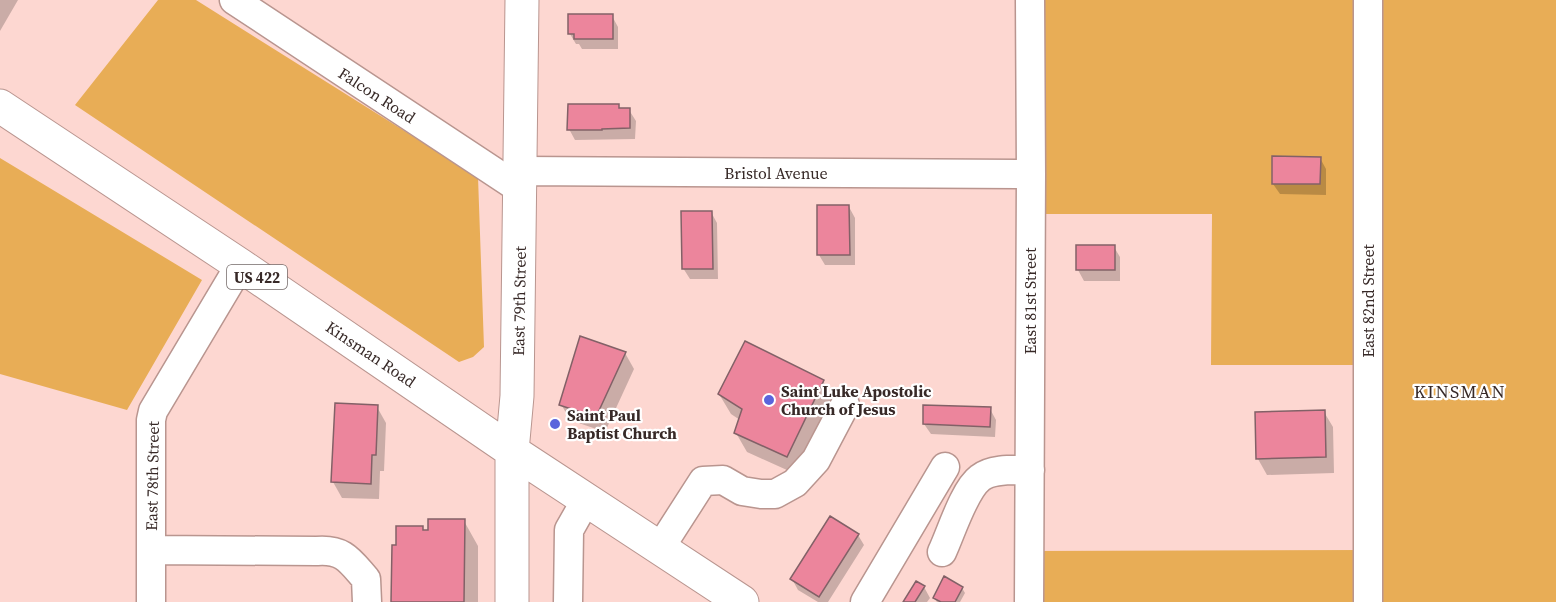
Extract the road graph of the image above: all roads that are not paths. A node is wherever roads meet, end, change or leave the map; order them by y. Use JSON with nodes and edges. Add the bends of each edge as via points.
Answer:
{"nodes":[{"id":1,"x":234,"y":0,"type":"edge"},
{"id":2,"x":522,"y":0,"type":"edge"},
{"id":3,"x":1030,"y":0,"type":"edge"},
{"id":4,"x":1368,"y":0,"type":"edge"},
{"id":5,"x":0,"y":106,"type":"edge"},
{"id":6,"x":1031,"y":174,"type":"junction"},
{"id":7,"x":520,"y":180,"type":"junction"},
{"id":8,"x":240,"y":265,"type":"junction"},
{"id":9,"x":845,"y":405,"type":"dead end"},
{"id":10,"x":512,"y":451,"type":"junction"},
{"id":11,"x":945,"y":467,"type":"dead end"},
{"id":12,"x":1029,"y":470,"type":"junction"},
{"id":13,"x":586,"y":500,"type":"junction"},
{"id":14,"x":660,"y":548,"type":"junction"},
{"id":15,"x":151,"y":550,"type":"junction"},
{"id":16,"x":942,"y":552,"type":"dead end"},
{"id":17,"x":151,"y":602,"type":"edge"},
{"id":18,"x":367,"y":602,"type":"edge"},
{"id":19,"x":512,"y":602,"type":"edge"},
{"id":20,"x":568,"y":602,"type":"edge"},
{"id":21,"x":742,"y":602,"type":"edge"},
{"id":22,"x":864,"y":602,"type":"edge"},
{"id":23,"x":1029,"y":602,"type":"edge"},
{"id":24,"x":1368,"y":602,"type":"edge"}],
"edges":[{"from":1,"to":7,"type":"street","name":"Falcon Road"},
{"from":2,"to":7,"type":"main road","name":"East 79th Street"},
{"from":3,"to":6,"type":"street","name":"East 81st Street"},
{"from":4,"to":24,"type":"street","name":"East 82nd Street"},
{"from":5,"to":8,"type":"main road","name":"Kinsman Road","number":"US 422"},
{"from":6,"to":7,"type":"street","name":"Bristol Avenue"},
{"from":6,"to":12,"type":"street","name":"East 81st Street"},
{"from":7,"to":10,"type":"main road","name":"East 79th Street","via":[[517,396]]},
{"from":8,"to":10,"type":"main road","name":"Kinsman Road","number":"US 422"},
{"from":8,"to":15,"type":"street","name":"East 78th Street","via":[[153,411]]},
{"from":9,"to":14,"type":"street","via":[[816,460],[795,483],[775,494],[761,494],[742,491],[723,480],[702,481]]},
{"from":10,"to":13,"type":"main road","name":"Kinsman Road","number":"US 422"},
{"from":10,"to":19,"type":"main road","name":"East 79th Street"},
{"from":11,"to":22,"type":"street"},
{"from":12,"to":16,"type":"street","via":[[999,471],[980,477],[968,492]]},
{"from":12,"to":23,"type":"street","name":"East 81st Street"},
{"from":13,"to":14,"type":"main road","name":"Kinsman Road","number":"US 422"},
{"from":13,"to":20,"type":"street","via":[[569,530]]},
{"from":14,"to":21,"type":"main road","name":"Kinsman Road","number":"US 422"},
{"from":15,"to":17,"type":"street","name":"East 78th Street"},
{"from":15,"to":18,"type":"street","via":[[331,550],[346,557],[366,579]]}]}
